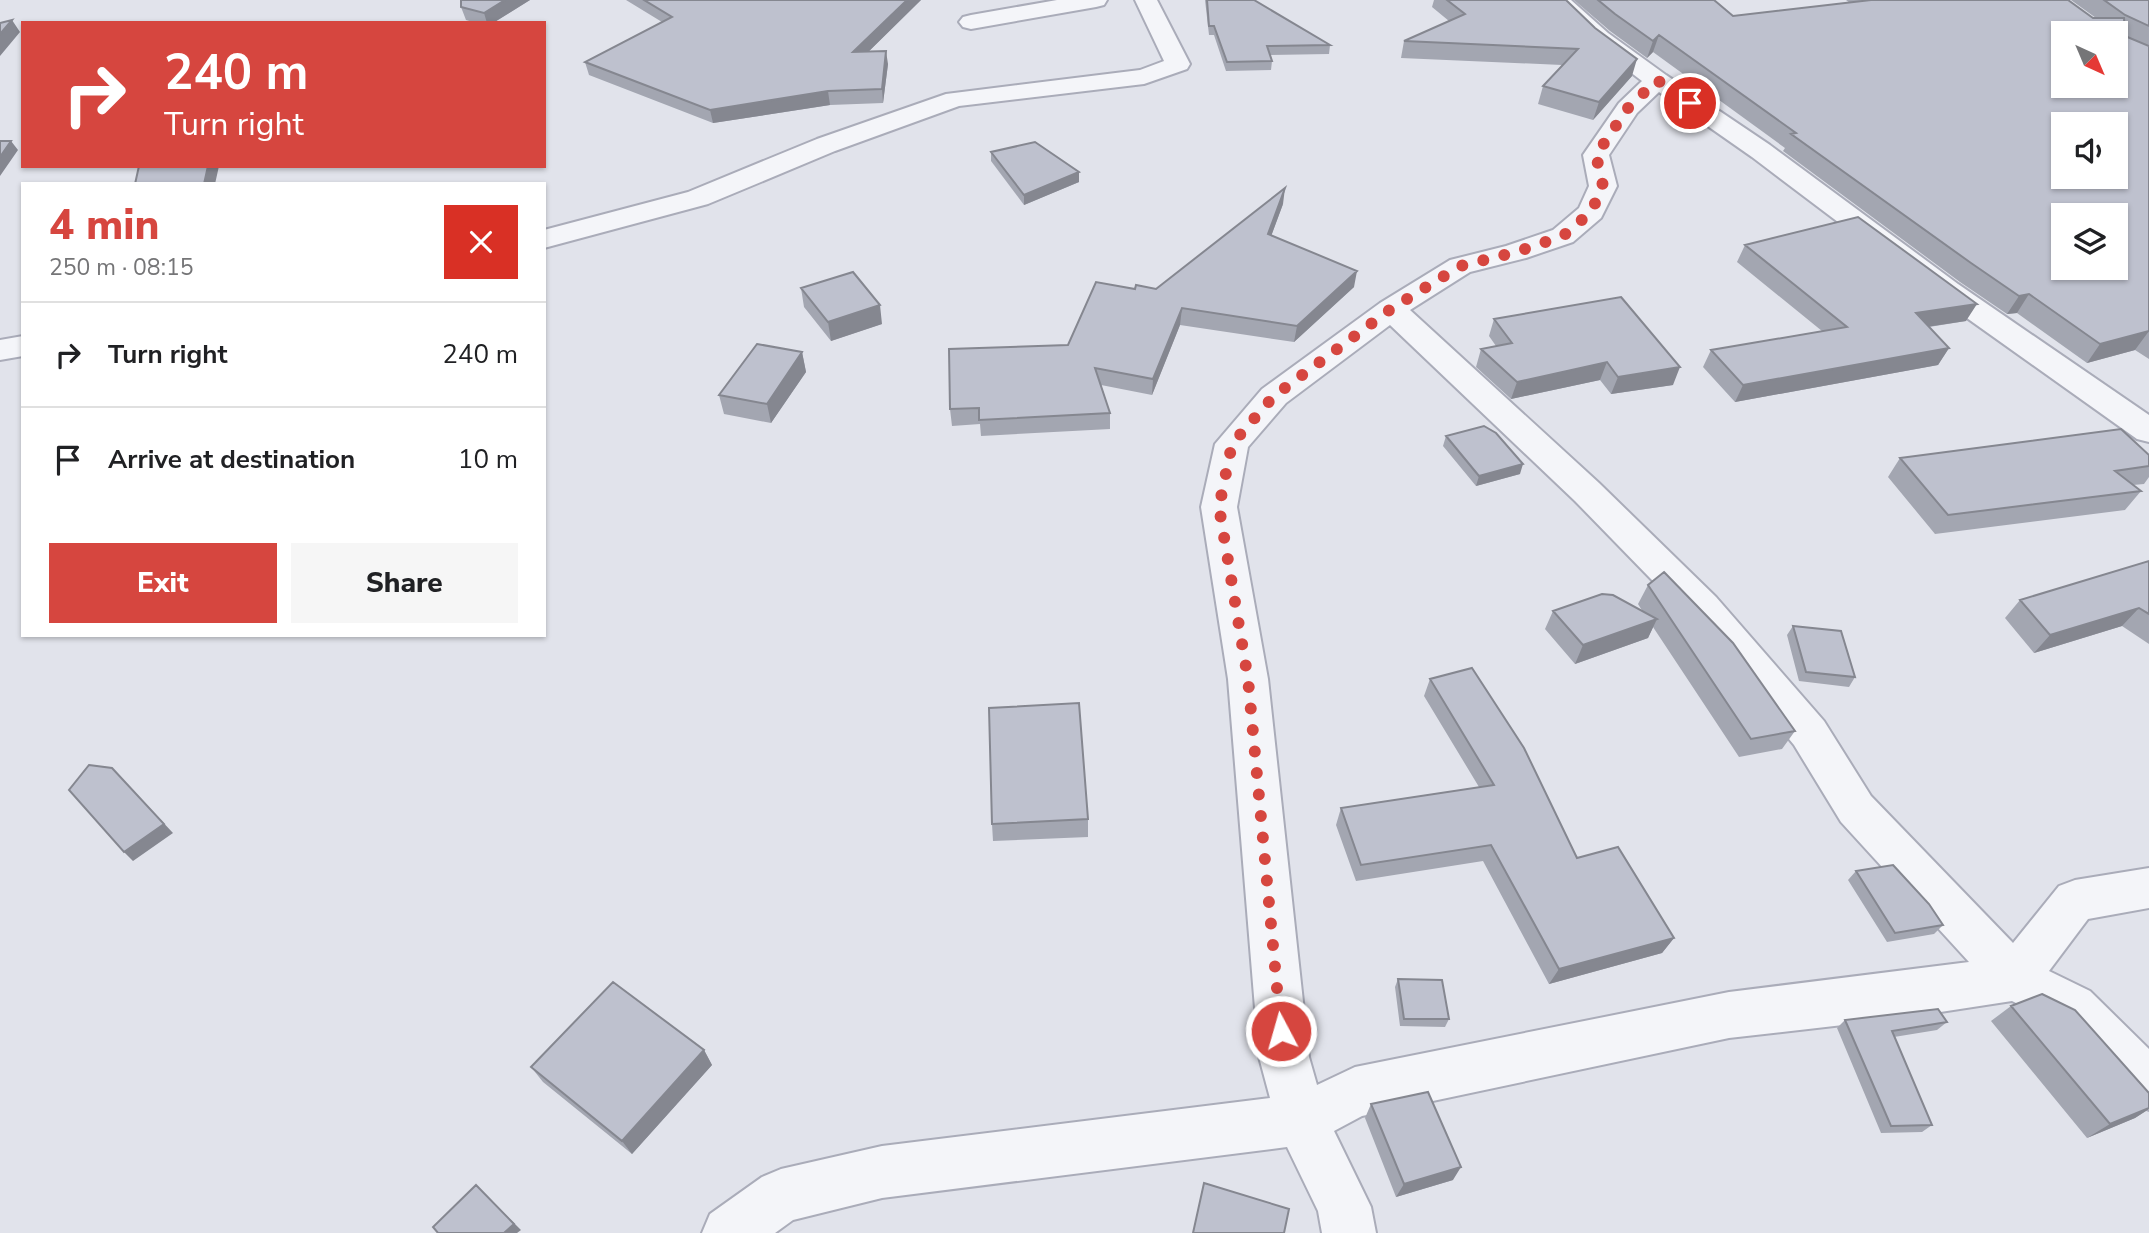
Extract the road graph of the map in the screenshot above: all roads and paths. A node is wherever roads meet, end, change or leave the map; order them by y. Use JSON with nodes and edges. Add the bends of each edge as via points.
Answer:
{"nodes":[{"id":1,"x":1096,"y":0,"type":"edge"},
{"id":2,"x":1146,"y":0,"type":"edge"},
{"id":3,"x":1558,"y":0,"type":"edge"},
{"id":4,"x":971,"y":22,"type":"dead end"},
{"id":5,"x":1657,"y":80,"type":"junction"},
{"id":6,"x":546,"y":238,"type":"edge"},
{"id":7,"x":1391,"y":309,"type":"junction"},
{"id":8,"x":21,"y":346,"type":"edge"},
{"id":9,"x":0,"y":350,"type":"edge"},
{"id":10,"x":2149,"y":431,"type":"edge"},
{"id":11,"x":2149,"y":888,"type":"edge"},
{"id":12,"x":2015,"y":978,"type":"junction"},
{"id":13,"x":2149,"y":1085,"type":"edge"},
{"id":14,"x":1301,"y":1120,"type":"junction"},
{"id":15,"x":729,"y":1233,"type":"edge"},
{"id":16,"x":1349,"y":1233,"type":"edge"}],
"edges":[{"from":1,"to":4,"type":"street"},
{"from":2,"to":6,"type":"street","via":[[1178,64],[1144,77],[956,99],[825,145],[698,198]]},
{"from":3,"to":5,"type":"street"},
{"from":5,"to":7,"type":"street","via":[[1628,108],[1596,155],[1603,186],[1591,212],[1563,236],[1460,266]]},
{"from":5,"to":10,"type":"street"},
{"from":7,"to":12,"type":"street","via":[[1702,607],[1809,733],[1856,809]]},
{"from":7,"to":14,"type":"street","via":[[1274,396],[1232,444],[1219,507],[1248,679],[1283,1057]]},
{"from":8,"to":9,"type":"street"},
{"from":11,"to":12,"type":"street","via":[[2075,901]]},
{"from":12,"to":13,"type":"street","via":[[2073,1007]]},
{"from":12,"to":14,"type":"street","via":[[1729,1015],[1354,1092]]},
{"from":14,"to":15,"type":"street","via":[[882,1172],[780,1196]]},
{"from":14,"to":16,"type":"street","via":[[1344,1207]]}]}
